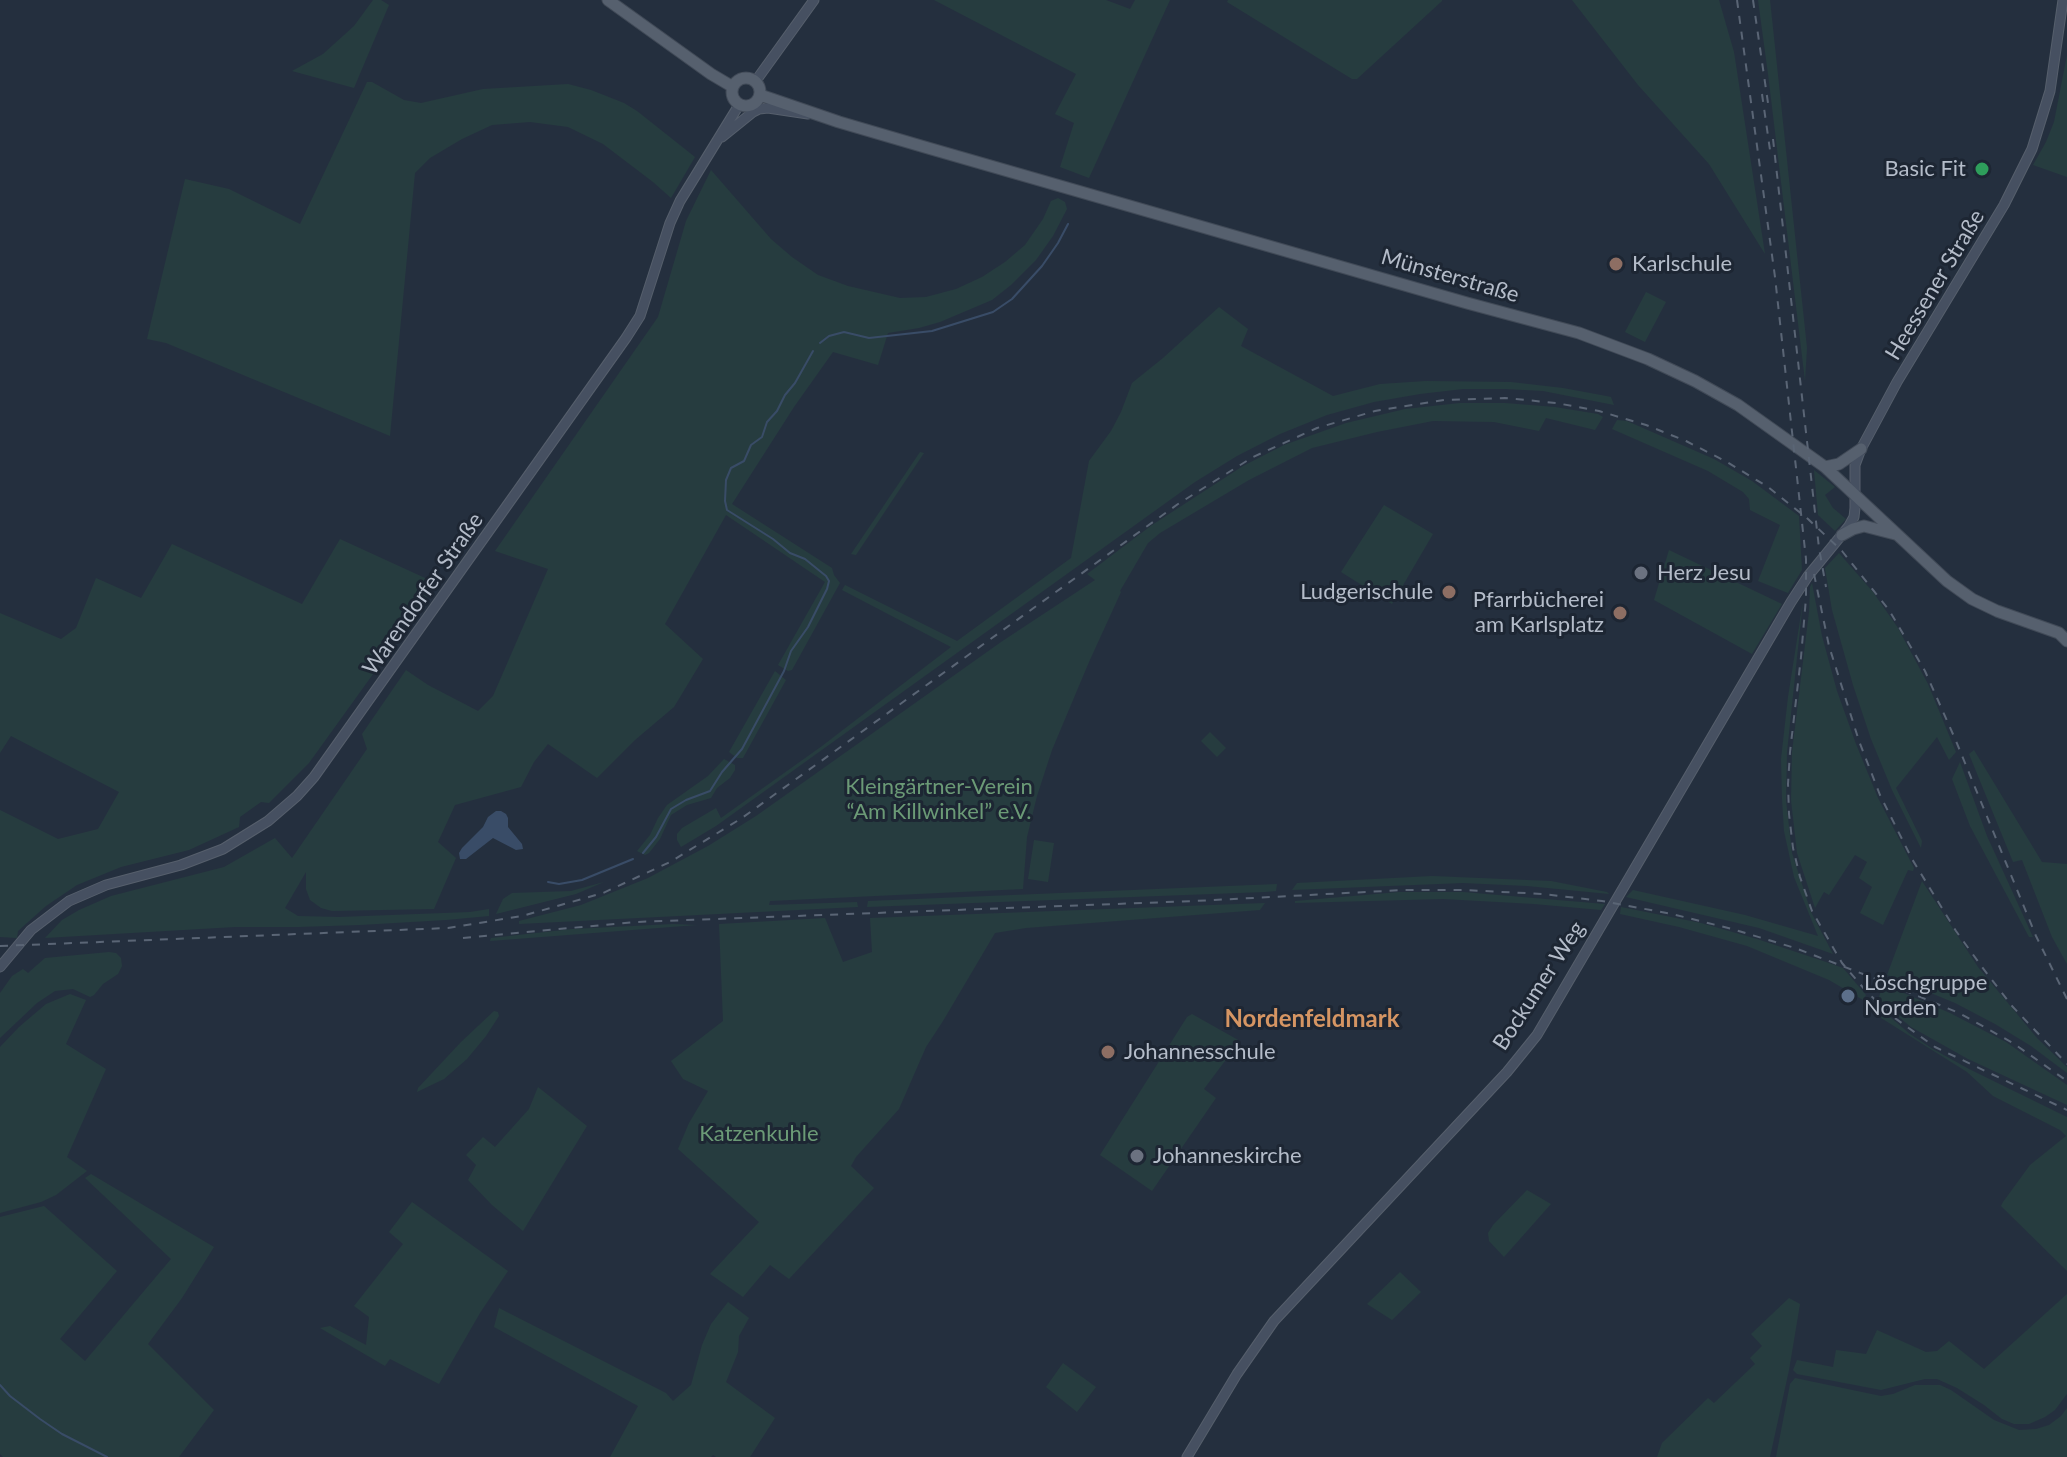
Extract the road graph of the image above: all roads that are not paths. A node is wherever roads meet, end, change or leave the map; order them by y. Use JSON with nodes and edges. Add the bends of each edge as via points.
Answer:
{"nodes":[{"id":1,"x":608,"y":0,"type":"edge"},
{"id":2,"x":814,"y":0,"type":"edge"},
{"id":3,"x":2063,"y":0,"type":"edge"},
{"id":4,"x":755,"y":82,"type":"junction"},
{"id":5,"x":733,"y":87,"type":"junction"},
{"id":6,"x":760,"y":95,"type":"junction"},
{"id":7,"x":739,"y":105,"type":"junction"},
{"id":8,"x":815,"y":114,"type":"junction"},
{"id":9,"x":716,"y":142,"type":"junction"},
{"id":10,"x":1861,"y":449,"type":"junction"},
{"id":11,"x":1825,"y":467,"type":"junction"},
{"id":12,"x":1855,"y":492,"type":"junction"},
{"id":13,"x":1842,"y":535,"type":"junction"},
{"id":14,"x":1899,"y":536,"type":"junction"},
{"id":15,"x":2064,"y":635,"type":"edge"},
{"id":16,"x":0,"y":967,"type":"edge"},
{"id":17,"x":1187,"y":1457,"type":"edge"}],
"edges":[{"from":1,"to":5,"type":"main road"},
{"from":2,"to":4,"type":"main road"},
{"from":3,"to":10,"type":"main road","name":"Heessener Straße","via":[[2050,91],[2032,149]]},
{"from":4,"to":5,"type":"main road","via":[[741,79]]},
{"from":4,"to":6,"type":"main road"},
{"from":5,"to":7,"type":"main road"},
{"from":6,"to":7,"type":"main road","via":[[753,104]]},
{"from":6,"to":8,"type":"main road","name":"Münsterstraße"},
{"from":7,"to":9,"type":"main road","name":"Warendorfer Straße"},
{"from":8,"to":9,"type":"main road","via":[[759,109]]},
{"from":8,"to":11,"type":"main road","name":"Münsterstraße","via":[[1579,333],[1708,388]]},
{"from":9,"to":16,"type":"main road","name":"Warendorfer Straße","via":[[675,212],[640,316],[626,338],[304,789],[268,821],[223,849],[69,901],[31,930]]},
{"from":10,"to":11,"type":"main road"},
{"from":10,"to":12,"type":"main road","name":"Heessener Straße","via":[[1854,467]]},
{"from":11,"to":12,"type":"main road","name":"Münsterstraße"},
{"from":12,"to":13,"type":"main road","name":"Bockumer Weg","via":[[1854,517]]},
{"from":12,"to":14,"type":"main road","name":"Münsterstraße"},
{"from":13,"to":14,"type":"main road","via":[[1864,526]]},
{"from":13,"to":17,"type":"main road","name":"Bockumer Weg","via":[[1791,602],[1537,1035],[1274,1321]]},
{"from":14,"to":15,"type":"main road","name":"Münsterstraße","via":[[1972,599]]}]}
